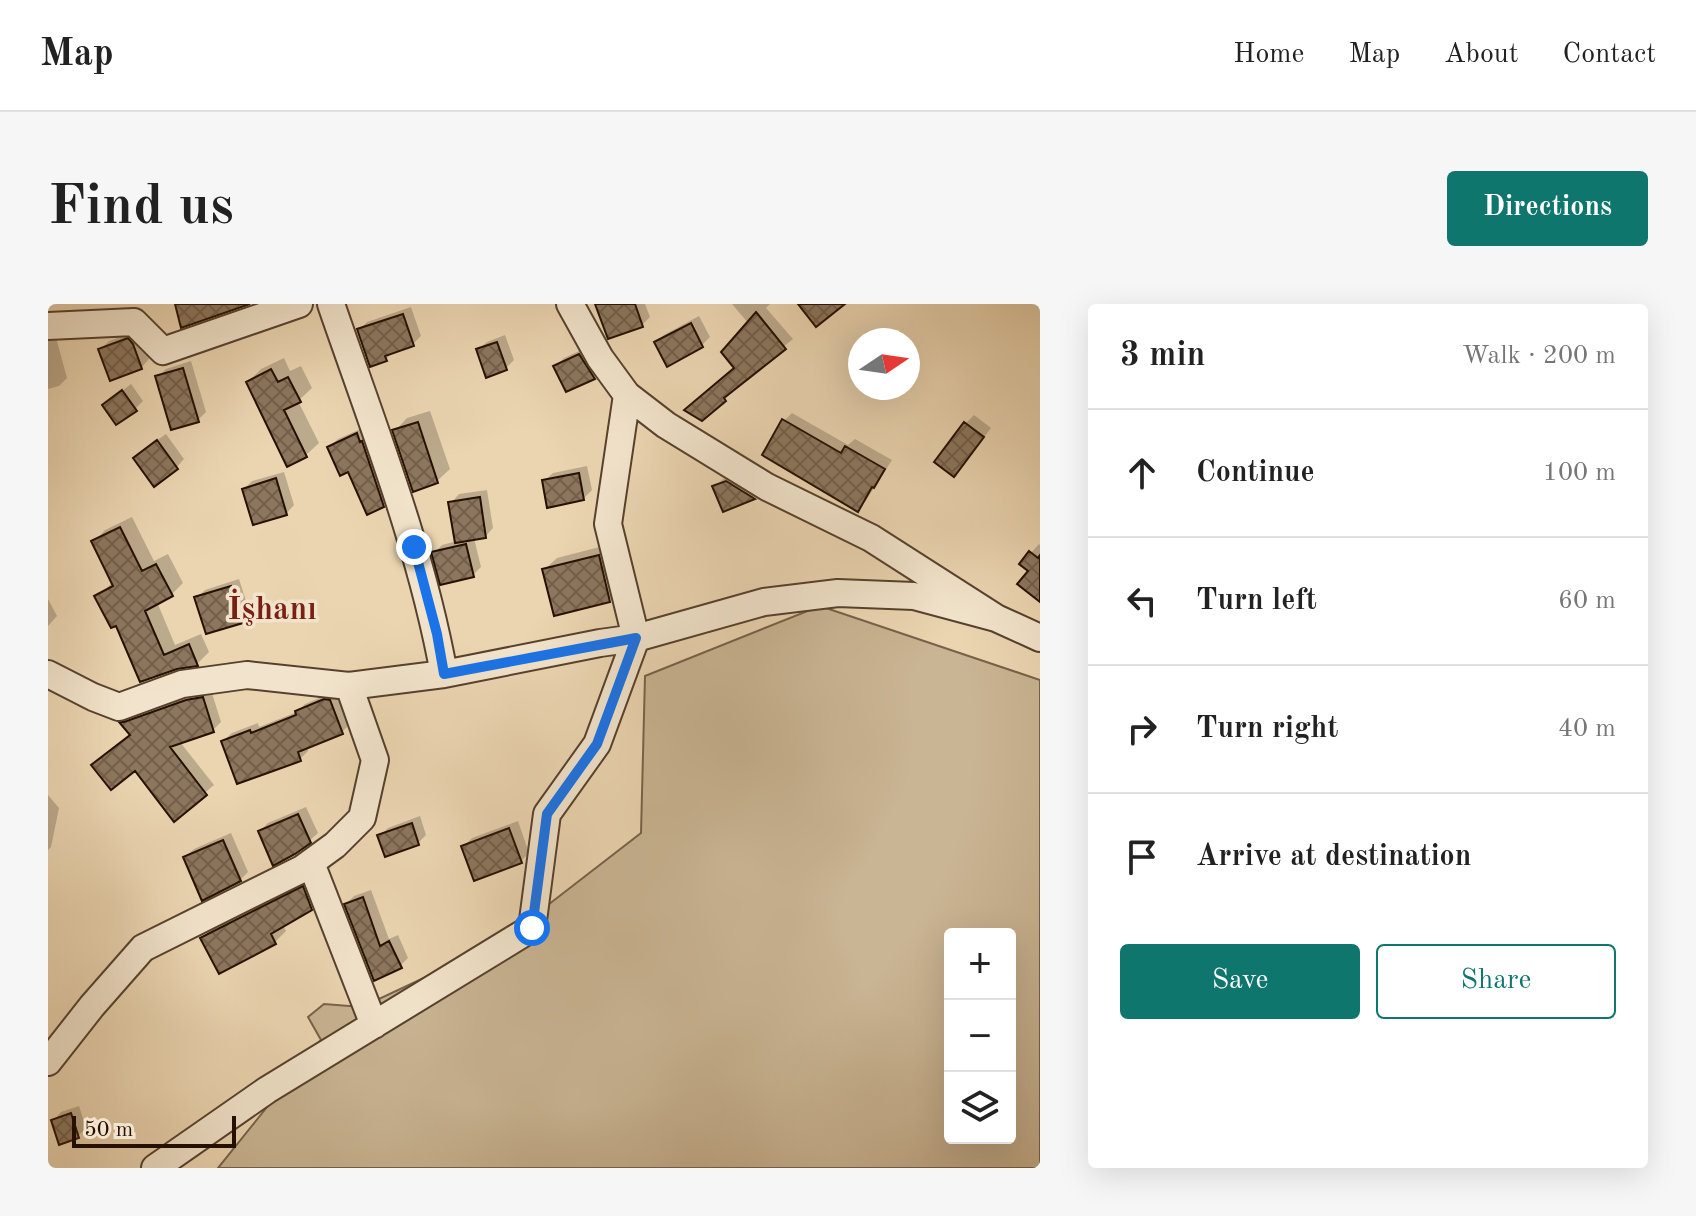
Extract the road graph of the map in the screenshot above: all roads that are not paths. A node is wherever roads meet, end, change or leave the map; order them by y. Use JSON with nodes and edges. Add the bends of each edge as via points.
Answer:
{"nodes":[{"id":1,"x":299,"y":304,"type":"edge"},
{"id":2,"x":331,"y":304,"type":"edge"},
{"id":3,"x":570,"y":304,"type":"edge"},
{"id":4,"x":48,"y":326,"type":"edge"},
{"id":5,"x":627,"y":395,"type":"junction"},
{"id":6,"x":996,"y":618,"type":"junction"},
{"id":7,"x":636,"y":638,"type":"junction"},
{"id":8,"x":1040,"y":638,"type":"edge"},
{"id":9,"x":48,"y":674,"type":"edge"},
{"id":10,"x":444,"y":674,"type":"junction"},
{"id":11,"x":349,"y":686,"type":"junction"},
{"id":12,"x":311,"y":863,"type":"junction"},
{"id":13,"x":374,"y":1025,"type":"junction"},
{"id":14,"x":48,"y":1062,"type":"edge"},
{"id":15,"x":155,"y":1168,"type":"edge"}],
"edges":[{"from":1,"to":4,"type":"street","via":[[163,351],[134,322]]},
{"from":2,"to":10,"type":"street","via":[[414,547]]},
{"from":3,"to":5,"type":"street"},
{"from":5,"to":6,"type":"street","via":[[767,487],[871,538]]},
{"from":5,"to":7,"type":"street","via":[[608,524]]},
{"from":6,"to":7,"type":"street","via":[[914,596],[838,593],[764,602]]},
{"from":6,"to":8,"type":"street"},
{"from":7,"to":10,"type":"street"},
{"from":7,"to":13,"type":"street","via":[[597,744],[547,814],[532,928]]},
{"from":9,"to":11,"type":"street","via":[[119,707],[182,684],[247,675]]},
{"from":10,"to":11,"type":"street"},
{"from":11,"to":12,"type":"street","via":[[375,760],[362,818]]},
{"from":12,"to":13,"type":"street"},
{"from":12,"to":14,"type":"street","via":[[143,948]]},
{"from":13,"to":15,"type":"street","via":[[267,1090]]}]}
